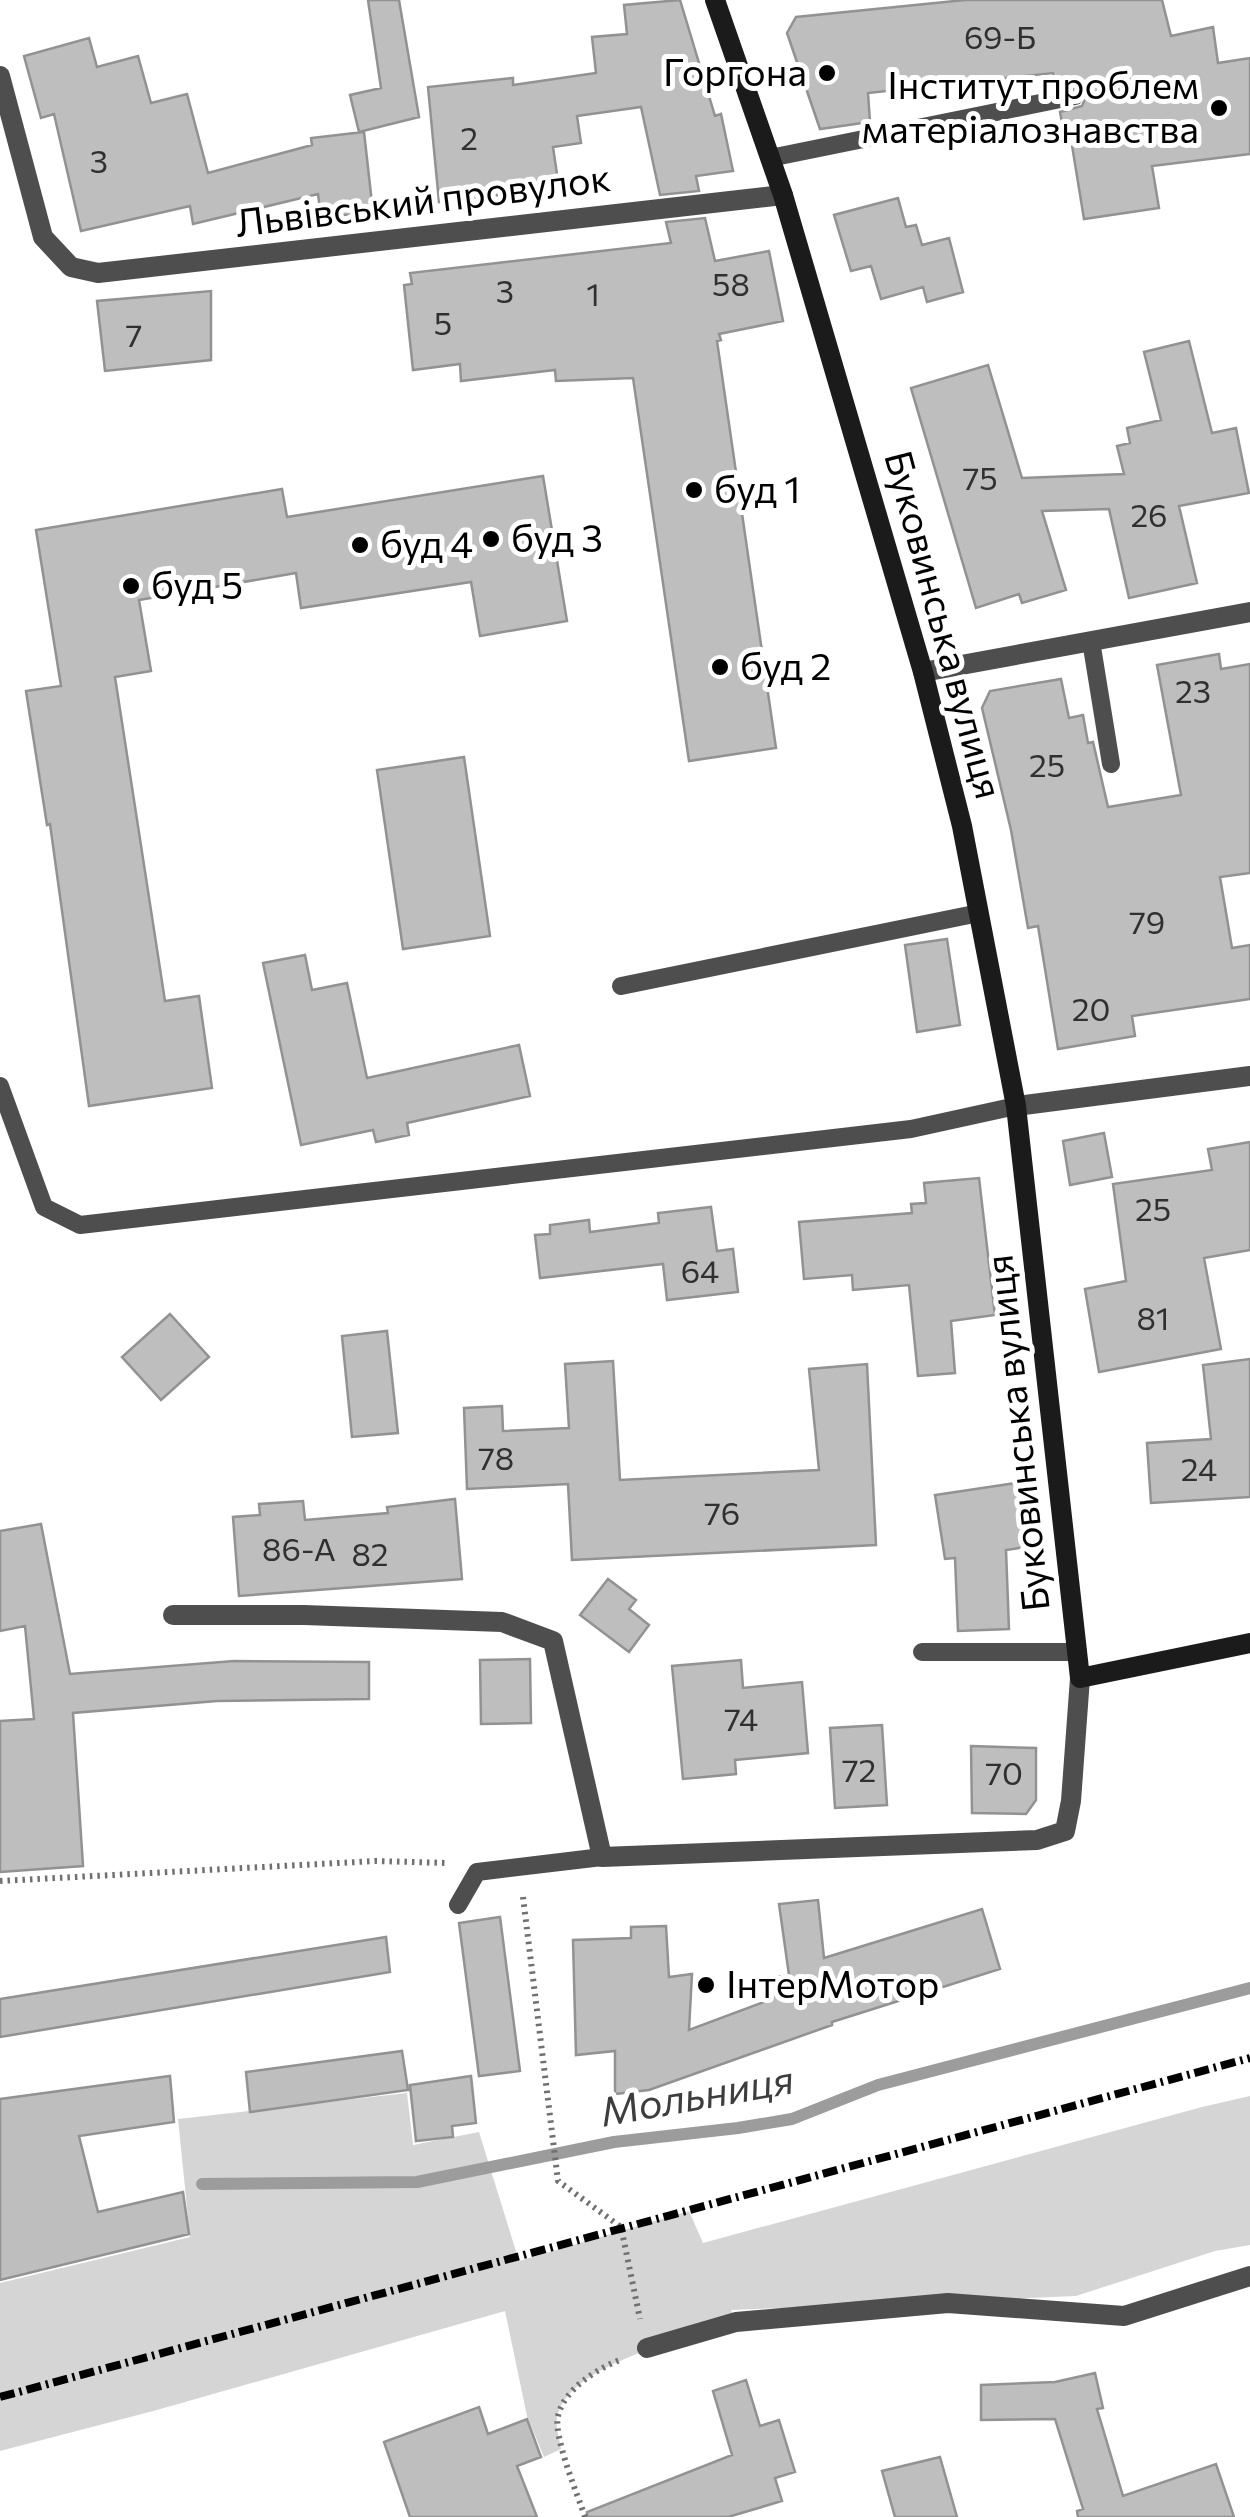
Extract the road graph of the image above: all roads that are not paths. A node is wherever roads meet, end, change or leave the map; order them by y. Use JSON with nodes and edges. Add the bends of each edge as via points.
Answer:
{"nodes":[{"id":1,"x":715,"y":0,"type":"edge"},
{"id":2,"x":0,"y":76,"type":"edge"},
{"id":3,"x":1074,"y":96,"type":"dead end"},
{"id":4,"x":770,"y":158,"type":"junction"},
{"id":5,"x":783,"y":195,"type":"junction"},
{"id":6,"x":1250,"y":612,"type":"edge"},
{"id":7,"x":1091,"y":641,"type":"junction"},
{"id":8,"x":923,"y":672,"type":"junction"},
{"id":9,"x":1112,"y":764,"type":"dead end"},
{"id":10,"x":979,"y":913,"type":"junction"},
{"id":11,"x":621,"y":986,"type":"dead end"},
{"id":12,"x":1250,"y":1076,"type":"edge"},
{"id":13,"x":0,"y":1086,"type":"edge"},
{"id":14,"x":1016,"y":1106,"type":"junction"},
{"id":15,"x":173,"y":1616,"type":"dead end"},
{"id":16,"x":1250,"y":1643,"type":"edge"},
{"id":17,"x":922,"y":1652,"type":"dead end"},
{"id":18,"x":1078,"y":1652,"type":"junction"},
{"id":19,"x":1080,"y":1678,"type":"junction"},
{"id":20,"x":602,"y":1857,"type":"junction"},
{"id":21,"x":458,"y":1904,"type":"dead end"},
{"id":22,"x":1250,"y":2276,"type":"edge"},
{"id":23,"x":646,"y":2348,"type":"road end"}],
"edges":[{"from":1,"to":4,"type":"street","name":"Буковинська вулиця"},
{"from":2,"to":5,"type":"street","name":"Львівський провулок","via":[[43,238],[72,267],[98,273]]},
{"from":3,"to":4,"type":"lane"},
{"from":4,"to":5,"type":"street","name":"Буковинська вулиця"},
{"from":5,"to":8,"type":"street","name":"Буковинська вулиця"},
{"from":6,"to":7,"type":"street"},
{"from":7,"to":8,"type":"street"},
{"from":7,"to":9,"type":"lane"},
{"from":8,"to":10,"type":"street","name":"Буковинська вулиця"},
{"from":10,"to":11,"type":"lane"},
{"from":10,"to":14,"type":"street","name":"Буковинська вулиця"},
{"from":12,"to":14,"type":"street"},
{"from":13,"to":14,"type":"lane","via":[[44,1207],[80,1225],[911,1130]]},
{"from":14,"to":18,"type":"street","name":"Буковинська вулиця"},
{"from":15,"to":20,"type":"street","via":[[502,1622],[553,1642]]},
{"from":16,"to":19,"type":"street"},
{"from":17,"to":18,"type":"lane"},
{"from":18,"to":19,"type":"street","name":"Буковинська вулиця"},
{"from":19,"to":20,"type":"street","name":"Буковинська вулиця","via":[[1065,1831],[1036,1840]]},
{"from":20,"to":21,"type":"lane","via":[[477,1872]]},
{"from":22,"to":23,"type":"street","via":[[1124,2316],[948,2303],[736,2322]]}]}
